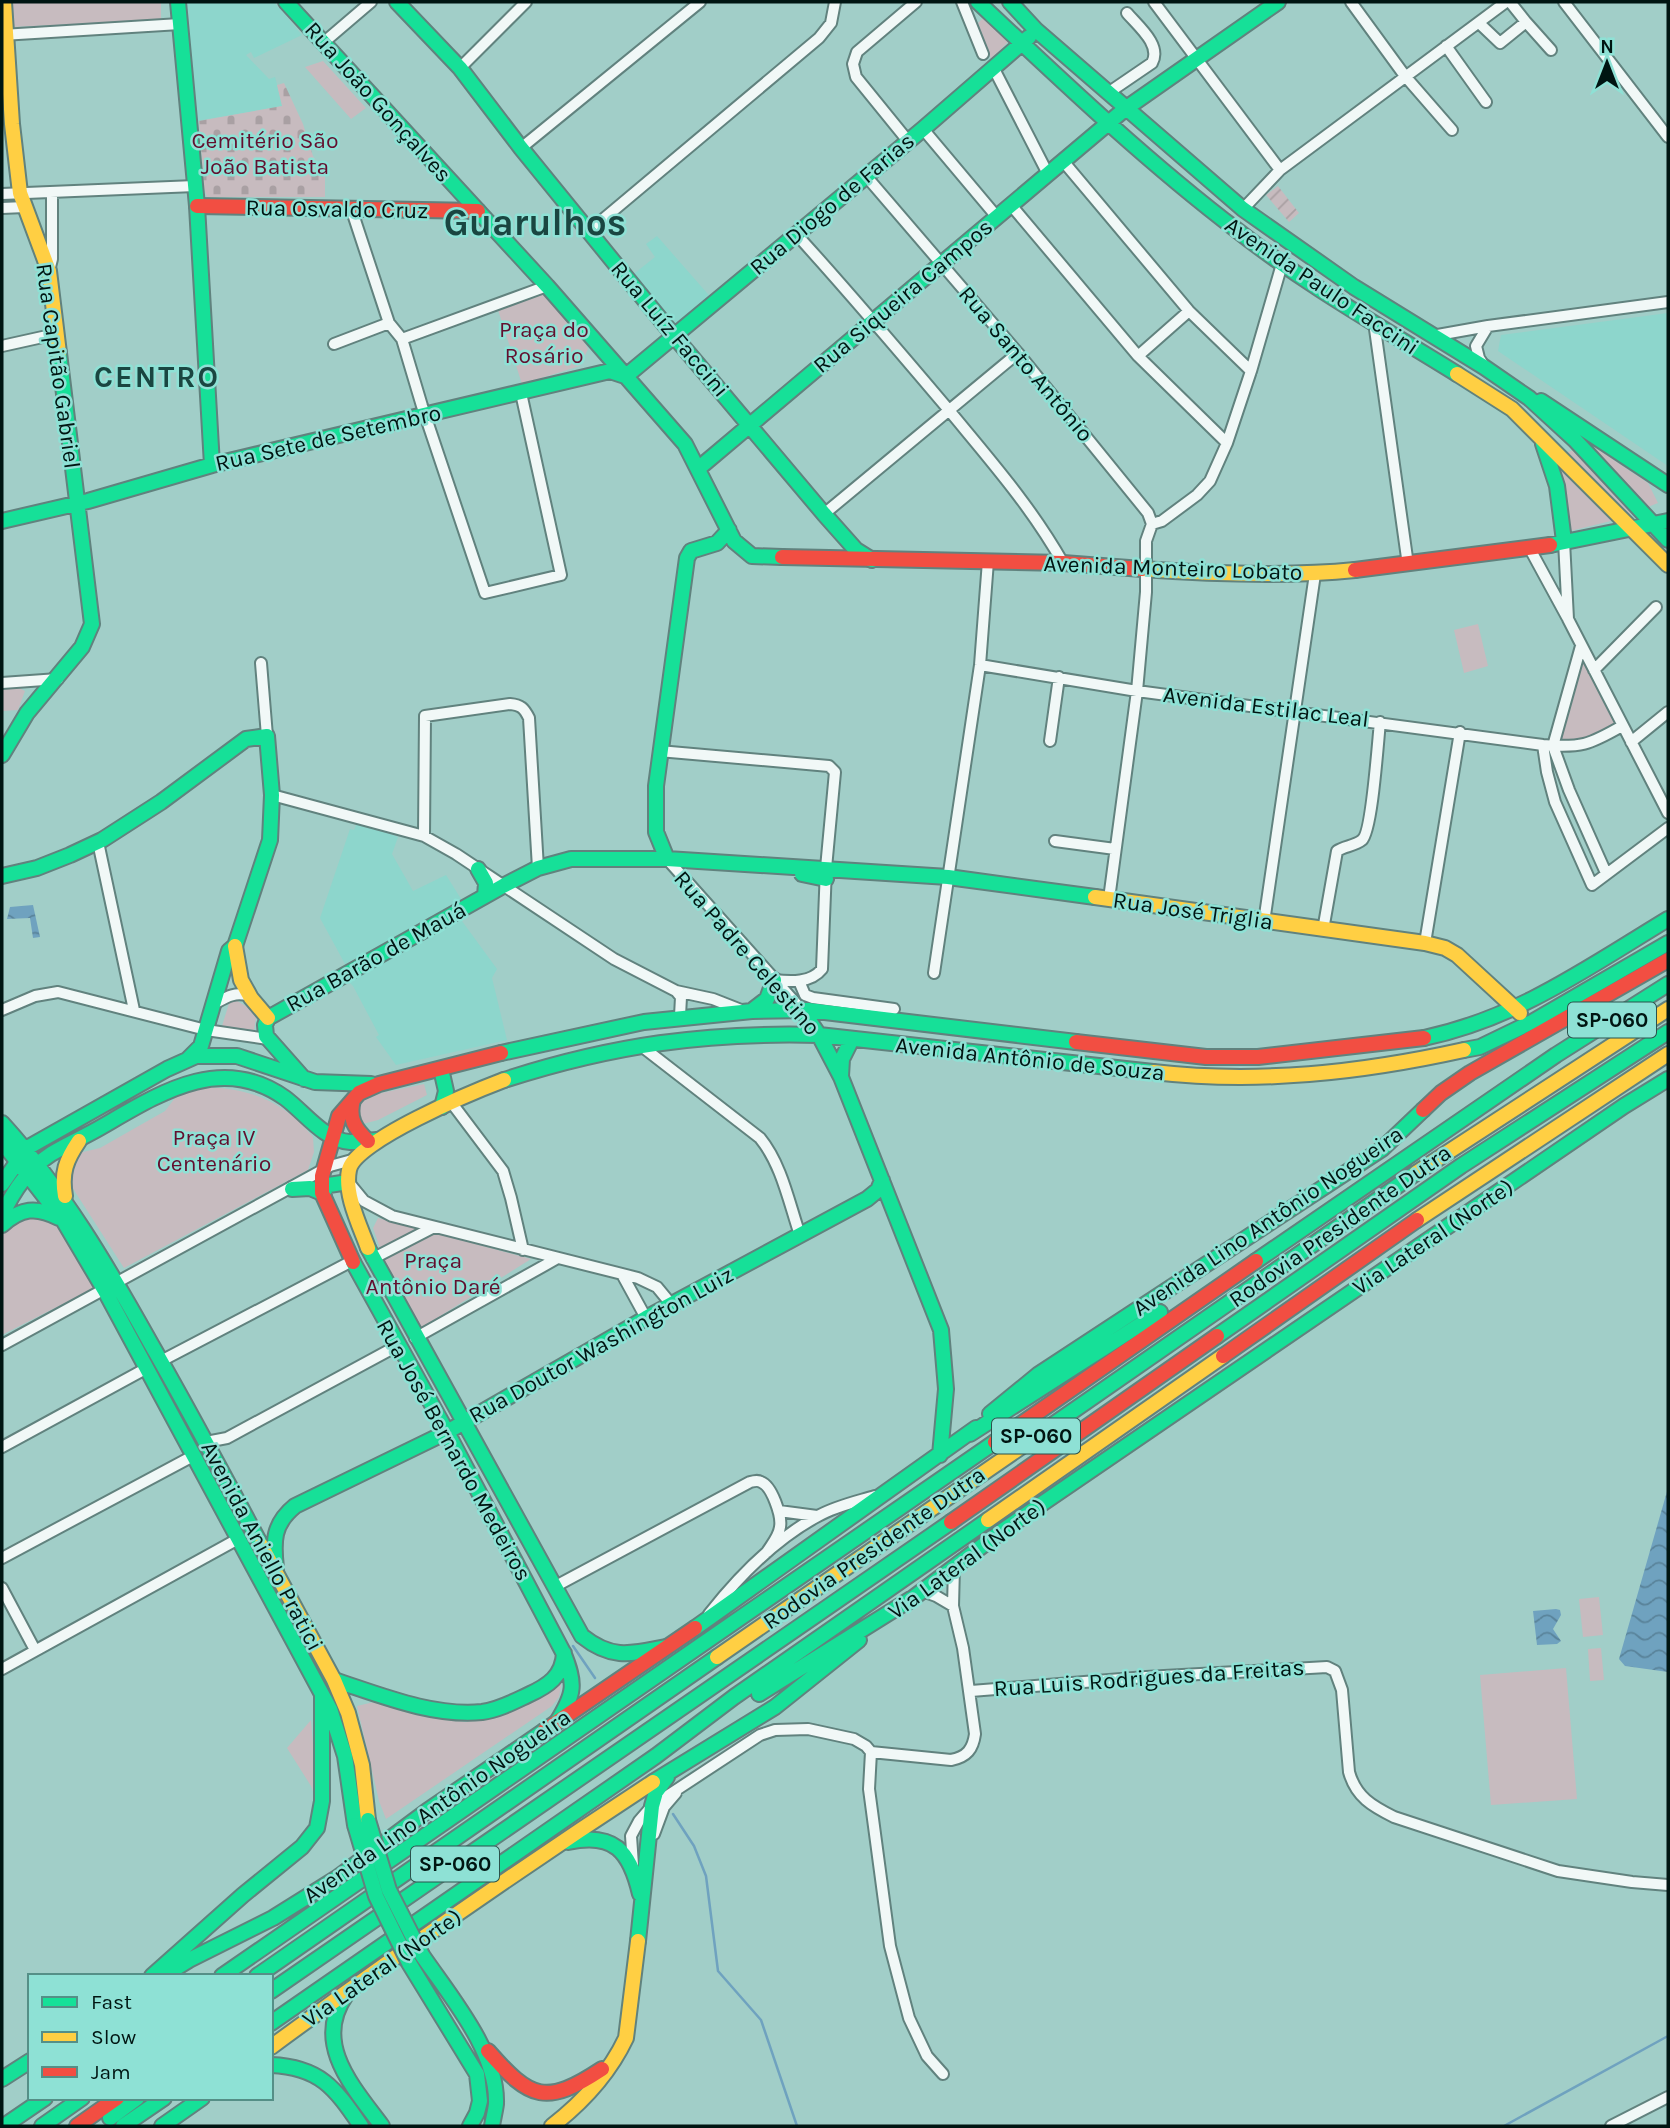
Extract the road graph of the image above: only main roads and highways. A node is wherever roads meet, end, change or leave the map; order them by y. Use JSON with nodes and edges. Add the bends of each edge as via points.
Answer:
{"nodes":[{"id":1,"x":4,"y":2,"type":"edge"},
{"id":2,"x":178,"y":2,"type":"edge"},
{"id":3,"x":286,"y":2,"type":"edge"},
{"id":4,"x":397,"y":2,"type":"edge"},
{"id":5,"x":978,"y":2,"type":"edge"},
{"id":6,"x":1010,"y":2,"type":"edge"},
{"id":7,"x":1022,"y":2,"type":"edge"},
{"id":8,"x":1278,"y":2,"type":"edge"},
{"id":9,"x":1036,"y":30,"type":"junction"},
{"id":10,"x":4,"y":35,"type":"edge"},
{"id":11,"x":1022,"y":43,"type":"junction"},
{"id":12,"x":1125,"y":108,"type":"junction"},
{"id":13,"x":1107,"y":123,"type":"junction"},
{"id":14,"x":197,"y":206,"type":"junction"},
{"id":15,"x":478,"y":211,"type":"junction"},
{"id":16,"x":1237,"y":231,"type":"junction"},
{"id":17,"x":1354,"y":287,"type":"junction"},
{"id":18,"x":1344,"y":303,"type":"junction"},
{"id":19,"x":1416,"y":327,"type":"junction"},
{"id":20,"x":674,"y":336,"type":"junction"},
{"id":21,"x":599,"y":344,"type":"junction"},
{"id":22,"x":626,"y":376,"type":"junction"},
{"id":23,"x":580,"y":378,"type":"junction"},
{"id":24,"x":1530,"y":398,"type":"junction"},
{"id":25,"x":750,"y":425,"type":"junction"},
{"id":26,"x":1539,"y":436,"type":"junction"},
{"id":27,"x":212,"y":465,"type":"junction"},
{"id":28,"x":699,"y":468,"type":"junction"},
{"id":29,"x":1668,"y":485,"type":"edge"},
{"id":30,"x":78,"y":504,"type":"junction"},
{"id":31,"x":2,"y":521,"type":"edge"},
{"id":32,"x":1668,"y":521,"type":"edge"},
{"id":33,"x":1653,"y":524,"type":"junction"},
{"id":34,"x":1631,"y":528,"type":"junction"},
{"id":35,"x":729,"y":530,"type":"junction"},
{"id":36,"x":1668,"y":540,"type":"edge"},
{"id":37,"x":1564,"y":541,"type":"junction"},
{"id":38,"x":758,"y":557,"type":"joint"},
{"id":39,"x":874,"y":561,"type":"junction"},
{"id":40,"x":1668,"y":565,"type":"edge"},
{"id":41,"x":2,"y":755,"type":"edge"},
{"id":42,"x":656,"y":832,"type":"junction"},
{"id":43,"x":624,"y":858,"type":"junction"},
{"id":44,"x":667,"y":859,"type":"junction"},
{"id":45,"x":478,"y":869,"type":"road end"},
{"id":46,"x":2,"y":876,"type":"edge"},
{"id":47,"x":485,"y":896,"type":"junction"},
{"id":48,"x":1668,"y":919,"type":"edge"},
{"id":49,"x":1668,"y":943,"type":"edge"},
{"id":50,"x":234,"y":946,"type":"junction"},
{"id":51,"x":1665,"y":962,"type":"edge"},
{"id":52,"x":774,"y":980,"type":"road end"},
{"id":53,"x":1668,"y":984,"type":"edge"},
{"id":54,"x":747,"y":1009,"type":"junction"},
{"id":55,"x":1515,"y":1009,"type":"junction"},
{"id":56,"x":1668,"y":1009,"type":"edge"},
{"id":57,"x":802,"y":1010,"type":"junction"},
{"id":58,"x":268,"y":1018,"type":"junction"},
{"id":59,"x":1532,"y":1022,"type":"junction"},
{"id":60,"x":1668,"y":1032,"type":"edge"},
{"id":61,"x":819,"y":1035,"type":"junction"},
{"id":62,"x":852,"y":1039,"type":"junction"},
{"id":63,"x":1668,"y":1054,"type":"edge"},
{"id":64,"x":188,"y":1059,"type":"junction"},
{"id":65,"x":441,"y":1069,"type":"junction"},
{"id":66,"x":841,"y":1077,"type":"junction"},
{"id":67,"x":304,"y":1079,"type":"junction"},
{"id":68,"x":1668,"y":1079,"type":"edge"},
{"id":69,"x":379,"y":1084,"type":"junction"},
{"id":70,"x":355,"y":1095,"type":"junction"},
{"id":71,"x":447,"y":1104,"type":"junction"},
{"id":72,"x":2,"y":1123,"type":"edge"},
{"id":73,"x":332,"y":1136,"type":"junction"},
{"id":74,"x":82,"y":1137,"type":"junction"},
{"id":75,"x":375,"y":1140,"type":"junction"},
{"id":76,"x":2,"y":1142,"type":"edge"},
{"id":77,"x":27,"y":1148,"type":"junction"},
{"id":78,"x":17,"y":1160,"type":"junction"},
{"id":79,"x":32,"y":1168,"type":"junction"},
{"id":80,"x":883,"y":1180,"type":"junction"},
{"id":81,"x":348,"y":1182,"type":"junction"},
{"id":82,"x":2,"y":1184,"type":"edge"},
{"id":83,"x":292,"y":1189,"type":"road end"},
{"id":84,"x":322,"y":1194,"type":"junction"},
{"id":85,"x":867,"y":1199,"type":"junction"},
{"id":86,"x":66,"y":1200,"type":"junction"},
{"id":87,"x":892,"y":1203,"type":"junction"},
{"id":88,"x":2,"y":1215,"type":"edge"},
{"id":89,"x":63,"y":1220,"type":"junction"},
{"id":90,"x":2,"y":1225,"type":"edge"},
{"id":91,"x":111,"y":1287,"type":"junction"},
{"id":92,"x":1206,"y":1296,"type":"junction"},
{"id":93,"x":465,"y":1422,"type":"junction"},
{"id":94,"x":447,"y":1432,"type":"junction"},
{"id":95,"x":970,"y":1434,"type":"junction"},
{"id":96,"x":940,"y":1455,"type":"junction"},
{"id":97,"x":536,"y":1555,"type":"junction"},
{"id":98,"x":518,"y":1567,"type":"junction"},
{"id":99,"x":278,"y":1580,"type":"junction"},
{"id":100,"x":917,"y":1595,"type":"junction"},
{"id":101,"x":666,"y":1647,"type":"junction"},
{"id":102,"x":564,"y":1652,"type":"junction"},
{"id":103,"x":334,"y":1680,"type":"junction"},
{"id":104,"x":322,"y":1693,"type":"junction"},
{"id":105,"x":734,"y":1697,"type":"junction"},
{"id":106,"x":557,"y":1722,"type":"junction"},
{"id":107,"x":656,"y":1756,"type":"junction"},
{"id":108,"x":690,"y":1758,"type":"junction"},
{"id":109,"x":362,"y":1822,"type":"junction"},
{"id":110,"x":557,"y":1845,"type":"junction"},
{"id":111,"x":337,"y":1878,"type":"junction"},
{"id":112,"x":426,"y":1883,"type":"junction"},
{"id":113,"x":642,"y":1911,"type":"junction"},
{"id":114,"x":371,"y":1973,"type":"junction"},
{"id":115,"x":154,"y":1974,"type":"edge"},
{"id":116,"x":166,"y":1974,"type":"edge"},
{"id":117,"x":224,"y":1974,"type":"edge"},
{"id":118,"x":225,"y":1974,"type":"edge"},
{"id":119,"x":260,"y":1974,"type":"edge"},
{"id":120,"x":273,"y":1990,"type":"edge"},
{"id":121,"x":273,"y":2022,"type":"edge"},
{"id":122,"x":472,"y":2032,"type":"junction"},
{"id":123,"x":273,"y":2046,"type":"edge"},
{"id":124,"x":614,"y":2060,"type":"junction"},
{"id":125,"x":28,"y":2062,"type":"edge"},
{"id":126,"x":273,"y":2065,"type":"edge"},
{"id":127,"x":3,"y":2077,"type":"edge"},
{"id":128,"x":550,"y":2095,"type":"junction"},
{"id":129,"x":42,"y":2100,"type":"edge"},
{"id":130,"x":79,"y":2100,"type":"edge"},
{"id":131,"x":114,"y":2100,"type":"edge"},
{"id":132,"x":134,"y":2100,"type":"edge"},
{"id":133,"x":160,"y":2100,"type":"edge"},
{"id":134,"x":199,"y":2100,"type":"edge"},
{"id":135,"x":4,"y":2126,"type":"edge"},
{"id":136,"x":42,"y":2126,"type":"edge"},
{"id":137,"x":77,"y":2126,"type":"edge"},
{"id":138,"x":97,"y":2126,"type":"edge"},
{"id":139,"x":123,"y":2126,"type":"edge"},
{"id":140,"x":162,"y":2126,"type":"edge"},
{"id":141,"x":361,"y":2126,"type":"edge"},
{"id":142,"x":382,"y":2126,"type":"edge"},
{"id":143,"x":470,"y":2126,"type":"edge"},
{"id":144,"x":492,"y":2126,"type":"edge"},
{"id":145,"x":552,"y":2126,"type":"edge"}],
"edges":[{"from":1,"to":10,"type":"main road","name":"Rua Capitão Gabriel"},
{"from":2,"to":14,"type":"main road"},
{"from":3,"to":15,"type":"main road","name":"Rua João Gonçalves"},
{"from":4,"to":20,"type":"main road","name":"Rua Luíz Faccini","via":[[460,68]]},
{"from":5,"to":11,"type":"main road","name":"Avenida Paulo Faccini"},
{"from":6,"to":9,"type":"main road","name":"Avenida Paulo Faccini"},
{"from":7,"to":9,"type":"main road"},
{"from":8,"to":12,"type":"main road","name":"Rua Siqueira Campos"},
{"from":9,"to":11,"type":"main road","name":"Rua Diogo de Farias"},
{"from":9,"to":12,"type":"main road","name":"Avenida Paulo Faccini"},
{"from":10,"to":30,"type":"main road","name":"Rua Capitão Gabriel","via":[[23,200],[49,271]]},
{"from":11,"to":13,"type":"main road","name":"Avenida Paulo Faccini"},
{"from":11,"to":20,"type":"main road","name":"Rua Diogo de Farias"},
{"from":12,"to":13,"type":"main road","name":"Rua Siqueira Campos"},
{"from":12,"to":17,"type":"main road","name":"Avenida Paulo Faccini","via":[[1243,209]]},
{"from":13,"to":16,"type":"main road","name":"Avenida Paulo Faccini"},
{"from":13,"to":25,"type":"main road","name":"Rua Siqueira Campos"},
{"from":14,"to":15,"type":"main road","name":"Rua Osvaldo Cruz"},
{"from":14,"to":27,"type":"main road"},
{"from":15,"to":21,"type":"main road","name":"Rua João Gonçalves"},
{"from":16,"to":17,"type":"main road","via":[[1249,225],[1334,283]]},
{"from":16,"to":18,"type":"main road","name":"Avenida Paulo Faccini"},
{"from":17,"to":19,"type":"main road","name":"Avenida Paulo Faccini"},
{"from":18,"to":19,"type":"main road","via":[[1362,306],[1406,333]]},
{"from":18,"to":26,"type":"main road","name":"Avenida Paulo Faccini","via":[[1512,409]]},
{"from":19,"to":24,"type":"main road","name":"Avenida Paulo Faccini"},
{"from":20,"to":22,"type":"main road","name":"Rua Diogo de Farias"},
{"from":20,"to":25,"type":"main road","name":"Rua Luíz Faccini"},
{"from":21,"to":22,"type":"main road","name":"Rua João Gonçalves"},
{"from":21,"to":23,"type":"main road","via":[[593,366]]},
{"from":22,"to":23,"type":"main road","name":"Rua Sete de Setembro","via":[[610,371]]},
{"from":22,"to":28,"type":"main road","name":"Rua João Gonçalves","via":[[685,444]]},
{"from":23,"to":27,"type":"main road","name":"Rua Sete de Setembro"},
{"from":24,"to":29,"type":"main road","via":[[1549,405]]},
{"from":24,"to":33,"type":"main road","name":"Avenida Paulo Faccini"},
{"from":25,"to":28,"type":"main road","name":"Rua Siqueira Campos"},
{"from":25,"to":39,"type":"main road","name":"Rua Luíz Faccini","via":[[856,550]]},
{"from":26,"to":34,"type":"main road","name":"Avenida Paulo Faccini"},
{"from":26,"to":37,"type":"main road","via":[[1557,486]]},
{"from":27,"to":30,"type":"main road","name":"Rua Sete de Setembro"},
{"from":28,"to":35,"type":"main road","name":"Rua João Gonçalves"},
{"from":30,"to":31,"type":"main road","name":"Rua Sete de Setembro"},
{"from":30,"to":41,"type":"main road","name":"Rua Capitão Gabriel","via":[[92,624],[82,648],[27,713]]},
{"from":32,"to":33,"type":"main road","name":"Avenida Monteiro Lobato"},
{"from":33,"to":34,"type":"main road","name":"Avenida Monteiro Lobato"},
{"from":33,"to":36,"type":"main road","name":"Avenida Paulo Faccini"},
{"from":34,"to":37,"type":"main road","name":"Avenida Monteiro Lobato"},
{"from":34,"to":40,"type":"main road","name":"Avenida Paulo Faccini"},
{"from":35,"to":38,"type":"main road","name":"Rua João Gonçalves","via":[[740,548]]},
{"from":35,"to":42,"type":"main road","name":"Rua Padre Celestino","via":[[722,540],[691,551],[687,558],[659,751]]},
{"from":37,"to":39,"type":"main road","name":"Avenida Monteiro Lobato","via":[[1315,574]]},
{"from":38,"to":39,"type":"main road","name":"Avenida Monteiro Lobato"},
{"from":42,"to":43,"type":"main road","via":[[646,846]]},
{"from":42,"to":44,"type":"main road","name":"Rua Padre Celestino"},
{"from":43,"to":44,"type":"main road","name":"Rua Barão de Mauá"},
{"from":43,"to":47,"type":"main road","name":"Rua Barão de Mauá","via":[[571,859],[538,868]]},
{"from":44,"to":55,"type":"main road","name":"Rua José Triglia","via":[[826,873],[948,877],[1425,943],[1457,955]]},
{"from":45,"to":47,"type":"main road","via":[[486,883]]},
{"from":46,"to":50,"type":"main road","via":[[71,857],[139,818],[246,739],[267,736],[273,820],[266,858]]},
{"from":47,"to":58,"type":"main road","name":"Rua Barão de Mauá"},
{"from":48,"to":55,"type":"main road","name":"Avenida Antônio de Souza"},
{"from":49,"to":59,"type":"main road","name":"Avenida Antônio de Souza"},
{"from":50,"to":58,"type":"main road","via":[[238,973],[249,996]]},
{"from":50,"to":64,"type":"main road","via":[[201,1046]]},
{"from":51,"to":95,"type":"main road","name":"Avenida Lino Antônio Nogueira","via":[[1470,1073],[1441,1093],[1382,1149],[1040,1374]]},
{"from":52,"to":54,"type":"main road","via":[[767,999]]},
{"from":53,"to":92,"type":"main road","name":"Rodovia Presidente Dutra","number":"SP-060","via":[[1556,1055]]},
{"from":54,"to":57,"type":"main road","name":"Avenida Antônio de Souza"},
{"from":54,"to":65,"type":"main road","name":"Avenida Antônio de Souza","via":[[615,1026]]},
{"from":55,"to":57,"type":"main road","name":"Avenida Antônio de Souza","via":[[1424,1038],[1258,1056],[1206,1056]]},
{"from":55,"to":59,"type":"main road","name":"Rua José Triglia"},
{"from":56,"to":119,"type":"main road","name":"Rodovia Presidente Dutra","number":"SP-060","via":[[1448,1151]]},
{"from":57,"to":61,"type":"main road","name":"Rua Padre Celestino"},
{"from":58,"to":67,"type":"main road","name":"Rua Barão de Mauá","via":[[264,1029],[268,1039]]},
{"from":59,"to":62,"type":"main road","name":"Avenida Antônio de Souza","via":[[1480,1047],[1442,1056],[1339,1073],[1278,1077],[1203,1078]]},
{"from":60,"to":112,"type":"main road","name":"Rodovia Presidente Dutra","number":"SP-060","via":[[1461,1167]]},
{"from":61,"to":62,"type":"main road","name":"Avenida Antônio de Souza"},
{"from":61,"to":66,"type":"main road","name":"Rua Padre Celestino"},
{"from":61,"to":71,"type":"main road","name":"Avenida Antônio de Souza","via":[[735,1033],[640,1045],[538,1068]]},
{"from":62,"to":66,"type":"main road","via":[[842,1059]]},
{"from":63,"to":105,"type":"main road","name":"Rodovia Presidente Dutra","number":"SP-060","via":[[1473,1181]]},
{"from":64,"to":67,"type":"main road","name":"Avenida Antônio de Souza","via":[[209,1054],[237,1056]]},
{"from":64,"to":77,"type":"main road","name":"Avenida Antônio de Souza"},
{"from":65,"to":69,"type":"main road","name":"Avenida Antônio de Souza"},
{"from":65,"to":71,"type":"main road"},
{"from":66,"to":80,"type":"main road","name":"Rua Padre Celestino"},
{"from":67,"to":69,"type":"main road","name":"Avenida Antônio de Souza"},
{"from":68,"to":100,"type":"main road","name":"Via Lateral (Norte)","via":[[1126,1446]]},
{"from":69,"to":70,"type":"main road","name":"Avenida Antônio de Souza"},
{"from":70,"to":73,"type":"main road"},
{"from":70,"to":75,"type":"main road","via":[[352,1122],[359,1133]]},
{"from":71,"to":75,"type":"main road","name":"Avenida Antônio de Souza"},
{"from":72,"to":77,"type":"main road"},
{"from":73,"to":74,"type":"main road","via":[[261,1084],[220,1077],[174,1087]]},
{"from":73,"to":75,"type":"main road","via":[[350,1142]]},
{"from":73,"to":84,"type":"main road","name":"Rua José Bernardo Medeiros"},
{"from":74,"to":79,"type":"main road"},
{"from":74,"to":86,"type":"main road","via":[[65,1159]]},
{"from":75,"to":81,"type":"main road","name":"Avenida Antônio de Souza","via":[[352,1160]]},
{"from":76,"to":78,"type":"main road"},
{"from":77,"to":78,"type":"main road","name":"Avenida Antônio de Souza"},
{"from":77,"to":79,"type":"main road"},
{"from":78,"to":79,"type":"main road"},
{"from":78,"to":82,"type":"main road","name":"Avenida Antônio de Souza"},
{"from":79,"to":86,"type":"main road","name":"Avenida Aniello Pratici"},
{"from":79,"to":88,"type":"main road"},
{"from":79,"to":89,"type":"main road","name":"Avenida Aniello Pratici"},
{"from":80,"to":85,"type":"main road","name":"Rua Doutor Washington Luiz"},
{"from":80,"to":87,"type":"main road","name":"Rua Padre Celestino"},
{"from":81,"to":84,"type":"main road","via":[[329,1185]]},
{"from":81,"to":93,"type":"main road","name":"Rua José Bernardo Medeiros","via":[[372,1259]]},
{"from":83,"to":84,"type":"main road","via":[[310,1188]]},
{"from":84,"to":94,"type":"main road","name":"Rua José Bernardo Medeiros","via":[[352,1261]]},
{"from":85,"to":87,"type":"main road"},
{"from":85,"to":93,"type":"main road","name":"Rua Doutor Washington Luiz"},
{"from":86,"to":91,"type":"main road","name":"Avenida Aniello Pratici"},
{"from":87,"to":96,"type":"main road","name":"Rua Padre Celestino","via":[[938,1319],[946,1389]]},
{"from":89,"to":90,"type":"main road","via":[[42,1209],[27,1209]]},
{"from":89,"to":91,"type":"main road","name":"Avenida Aniello Pratici"},
{"from":91,"to":99,"type":"main road","name":"Avenida Aniello Pratici","via":[[161,1361]]},
{"from":91,"to":104,"type":"main road","name":"Avenida Aniello Pratici","via":[[146,1368]]},
{"from":92,"to":95,"type":"main road","via":[[1181,1299]]},
{"from":92,"to":118,"type":"main road","name":"Rodovia Presidente Dutra","number":"SP-060"},
{"from":93,"to":94,"type":"main road","name":"Rua Doutor Washington Luiz"},
{"from":93,"to":97,"type":"main road","name":"Rua José Bernardo Medeiros"},
{"from":94,"to":98,"type":"main road","name":"Rua José Bernardo Medeiros"},
{"from":94,"to":99,"type":"main road","name":"Rua Doutor Washington Luiz","via":[[288,1511],[274,1531]]},
{"from":95,"to":96,"type":"main road","name":"Avenida Lino Antônio Nogueira"},
{"from":96,"to":101,"type":"main road","name":"Avenida Lino Antônio Nogueira"},
{"from":97,"to":98,"type":"main road"},
{"from":97,"to":101,"type":"main road","name":"Rua José Bernardo Medeiros","via":[[582,1636],[603,1652],[621,1655]]},
{"from":98,"to":102,"type":"main road","name":"Rua José Bernardo Medeiros"},
{"from":99,"to":103,"type":"main road","name":"Avenida Aniello Pratici"},
{"from":100,"to":107,"type":"main road"},
{"from":100,"to":108,"type":"main road","name":"Via Lateral (Norte)","via":[[775,1707]]},
{"from":101,"to":106,"type":"main road","name":"Avenida Lino Antônio Nogueira"},
{"from":102,"to":103,"type":"main road","via":[[562,1671],[549,1684],[486,1712],[453,1712]]},
{"from":102,"to":106,"type":"main road","name":"Rua José Bernardo Medeiros","via":[[575,1683]]},
{"from":103,"to":109,"type":"main road","name":"Avenida Aniello Pratici","via":[[357,1735]]},
{"from":104,"to":109,"type":"main road","name":"Avenida Aniello Pratici","via":[[338,1729]]},
{"from":104,"to":115,"type":"main road","via":[[322,1801],[317,1828],[302,1847]]},
{"from":105,"to":107,"type":"main road","name":"Rodovia Presidente Dutra","number":"SP-060"},
{"from":105,"to":112,"type":"main road","number":"SP-060"},
{"from":106,"to":111,"type":"main road","name":"Avenida Lino Antônio Nogueira"},
{"from":107,"to":121,"type":"main road","name":"Rodovia Presidente Dutra","number":"SP-060"},
{"from":108,"to":110,"type":"main road","name":"Via Lateral (Norte)"},
{"from":108,"to":113,"type":"main road","via":[[656,1792]]},
{"from":109,"to":122,"type":"main road","name":"Avenida Aniello Pratici","bridge":true,"via":[[397,1912]]},
{"from":109,"to":143,"type":"main road","name":"Avenida Aniello Pratici","bridge":true,"via":[[359,1847],[376,1900],[477,2074],[481,2094]]},
{"from":110,"to":113,"type":"main road","via":[[580,1838],[614,1843],[634,1868]]},
{"from":110,"to":114,"type":"main road","name":"Via Lateral (Norte)"},
{"from":111,"to":116,"type":"main road","name":"Avenida Lino Antônio Nogueira"},
{"from":111,"to":117,"type":"main road","via":[[330,1892],[238,1956]]},
{"from":112,"to":120,"type":"main road","name":"Rodovia Presidente Dutra","number":"SP-060"},
{"from":113,"to":124,"type":"main road","via":[[626,2038]]},
{"from":114,"to":123,"type":"main road","name":"Via Lateral (Norte)"},
{"from":114,"to":142,"type":"main road","via":[[338,2006],[331,2030],[350,2081]]},
{"from":122,"to":128,"type":"main road","via":[[517,2082]]},
{"from":122,"to":144,"type":"main road","via":[[494,2081],[497,2106]]},
{"from":124,"to":128,"type":"main road","via":[[566,2092]]},
{"from":124,"to":145,"type":"main road","via":[[586,2097]]},
{"from":125,"to":127,"type":"main road"},
{"from":126,"to":141,"type":"main road","via":[[296,2067],[326,2080]]},
{"from":128,"to":145,"type":"main road","via":[[555,2112]]},
{"from":129,"to":135,"type":"main road"},
{"from":130,"to":136,"type":"main road"},
{"from":131,"to":137,"type":"main road"},
{"from":132,"to":138,"type":"main road"},
{"from":133,"to":139,"type":"main road"},
{"from":134,"to":140,"type":"main road"}]}
